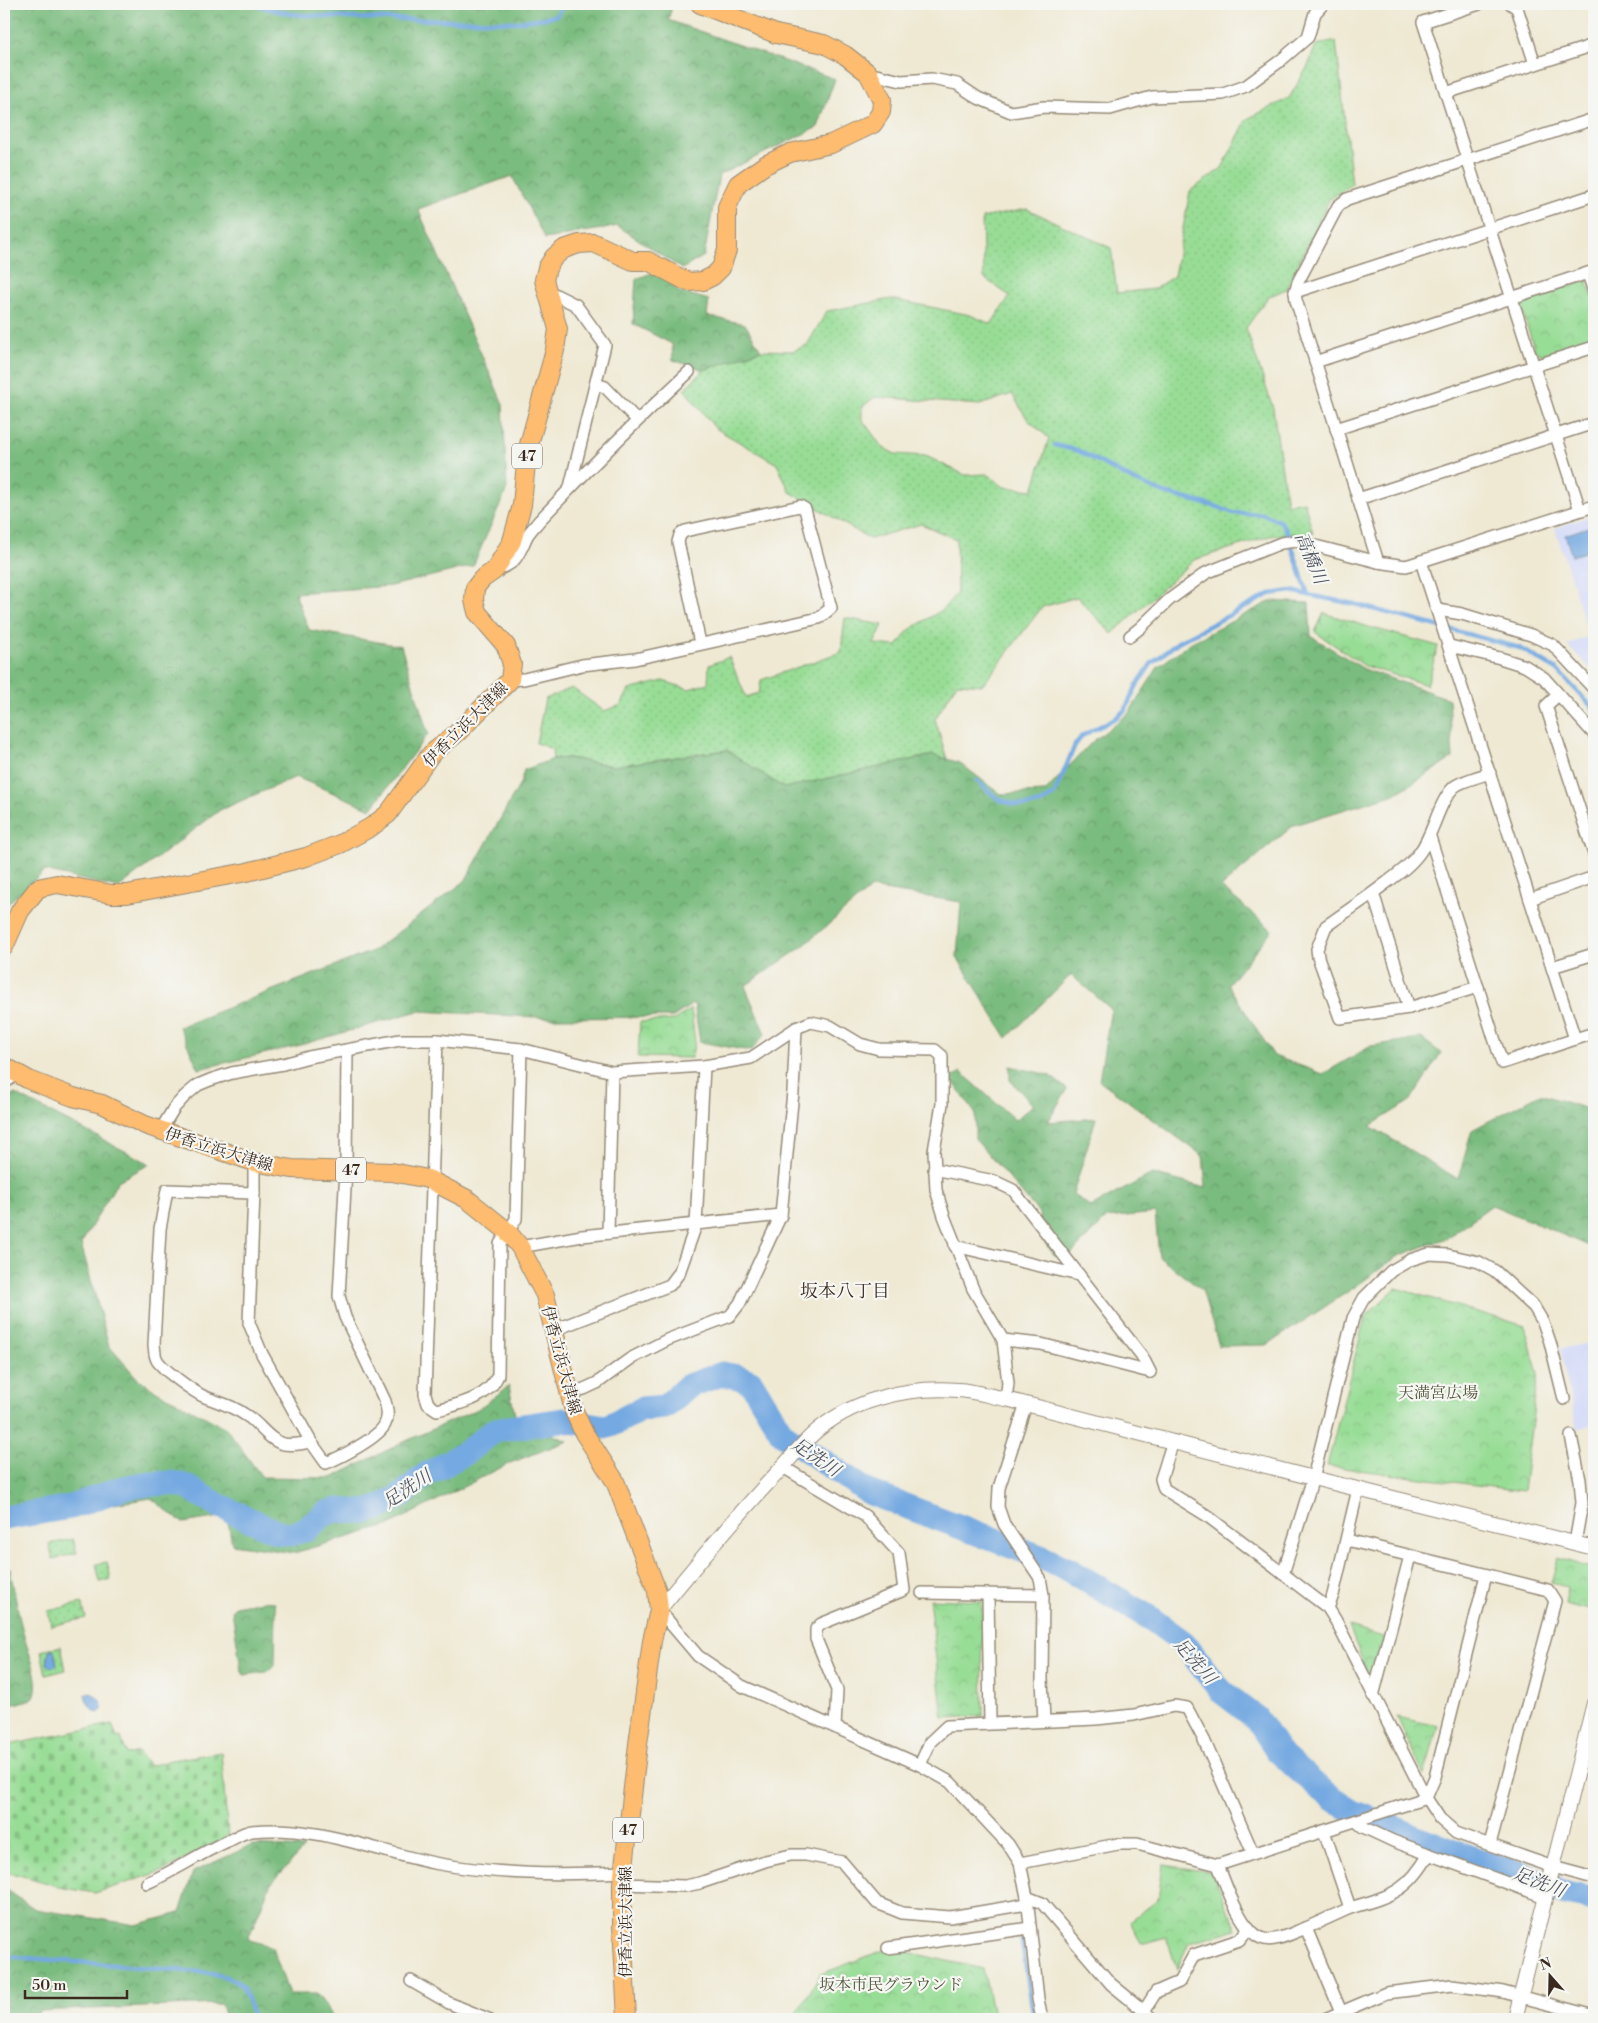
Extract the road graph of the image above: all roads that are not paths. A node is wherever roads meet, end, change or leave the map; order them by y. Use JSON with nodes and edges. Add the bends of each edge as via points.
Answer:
{"nodes":[{"id":1,"x":700,"y":4,"type":"edge"},
{"id":2,"x":1323,"y":4,"type":"edge"},
{"id":3,"x":1479,"y":4,"type":"edge"},
{"id":4,"x":1511,"y":4,"type":"edge"},
{"id":5,"x":1594,"y":45,"type":"edge"},
{"id":6,"x":1535,"y":64,"type":"junction"},
{"id":7,"x":868,"y":73,"type":"junction"},
{"id":8,"x":1446,"y":93,"type":"junction"},
{"id":9,"x":1594,"y":119,"type":"edge"},
{"id":10,"x":1468,"y":160,"type":"junction"},
{"id":11,"x":1594,"y":195,"type":"edge"},
{"id":12,"x":1490,"y":229,"type":"junction"},
{"id":13,"x":1591,"y":272,"type":"edge"},
{"id":14,"x":548,"y":291,"type":"junction"},
{"id":15,"x":1295,"y":292,"type":"junction"},
{"id":16,"x":1594,"y":292,"type":"edge"},
{"id":17,"x":1512,"y":298,"type":"junction"},
{"id":18,"x":1594,"y":347,"type":"edge"},
{"id":19,"x":1315,"y":362,"type":"junction"},
{"id":20,"x":1534,"y":366,"type":"junction"},
{"id":21,"x":689,"y":372,"type":"dead end"},
{"id":22,"x":596,"y":384,"type":"junction"},
{"id":23,"x":637,"y":420,"type":"junction"},
{"id":24,"x":1594,"y":423,"type":"edge"},
{"id":25,"x":1336,"y":429,"type":"junction"},
{"id":26,"x":1556,"y":435,"type":"junction"},
{"id":27,"x":569,"y":489,"type":"junction"},
{"id":28,"x":1358,"y":499,"type":"junction"},
{"id":29,"x":1594,"y":506,"type":"edge"},
{"id":30,"x":1580,"y":510,"type":"junction"},
{"id":31,"x":1421,"y":561,"type":"junction"},
{"id":32,"x":1378,"y":562,"type":"junction"},
{"id":33,"x":495,"y":570,"type":"junction"},
{"id":34,"x":1440,"y":616,"type":"junction"},
{"id":35,"x":1130,"y":636,"type":"dead end"},
{"id":36,"x":1448,"y":642,"type":"junction"},
{"id":37,"x":700,"y":643,"type":"junction"},
{"id":38,"x":510,"y":680,"type":"junction"},
{"id":39,"x":1594,"y":690,"type":"edge"},
{"id":40,"x":1558,"y":695,"type":"junction"},
{"id":41,"x":1594,"y":734,"type":"edge"},
{"id":42,"x":1490,"y":773,"type":"junction"},
{"id":43,"x":1430,"y":837,"type":"junction"},
{"id":44,"x":1594,"y":854,"type":"edge"},
{"id":45,"x":1594,"y":877,"type":"edge"},
{"id":46,"x":1373,"y":893,"type":"junction"},
{"id":47,"x":1530,"y":899,"type":"junction"},
{"id":48,"x":4,"y":947,"type":"edge"},
{"id":49,"x":1594,"y":954,"type":"edge"},
{"id":50,"x":1552,"y":967,"type":"junction"},
{"id":51,"x":1478,"y":987,"type":"junction"},
{"id":52,"x":1410,"y":1008,"type":"junction"},
{"id":53,"x":796,"y":1028,"type":"junction"},
{"id":54,"x":1594,"y":1033,"type":"edge"},
{"id":55,"x":1575,"y":1039,"type":"junction"},
{"id":56,"x":437,"y":1040,"type":"junction"},
{"id":57,"x":522,"y":1049,"type":"junction"},
{"id":58,"x":347,"y":1050,"type":"junction"},
{"id":59,"x":704,"y":1066,"type":"junction"},
{"id":60,"x":612,"y":1072,"type":"junction"},
{"id":61,"x":8,"y":1075,"type":"edge"},
{"id":62,"x":160,"y":1131,"type":"junction"},
{"id":63,"x":254,"y":1162,"type":"junction"},
{"id":64,"x":934,"y":1169,"type":"junction"},
{"id":65,"x":346,"y":1170,"type":"junction"},
{"id":66,"x":433,"y":1182,"type":"junction"},
{"id":67,"x":254,"y":1193,"type":"junction"},
{"id":68,"x":781,"y":1215,"type":"junction"},
{"id":69,"x":696,"y":1225,"type":"junction"},
{"id":70,"x":507,"y":1231,"type":"junction"},
{"id":71,"x":608,"y":1233,"type":"junction"},
{"id":72,"x":955,"y":1246,"type":"junction"},
{"id":73,"x":520,"y":1247,"type":"junction"},
{"id":74,"x":1079,"y":1275,"type":"junction"},
{"id":75,"x":554,"y":1330,"type":"junction"},
{"id":76,"x":1003,"y":1340,"type":"junction"},
{"id":77,"x":569,"y":1393,"type":"junction"},
{"id":78,"x":1006,"y":1398,"type":"junction"},
{"id":79,"x":1564,"y":1399,"type":"dead end"},
{"id":80,"x":1026,"y":1404,"type":"junction"},
{"id":81,"x":1571,"y":1436,"type":"dead end"},
{"id":82,"x":1172,"y":1441,"type":"junction"},
{"id":83,"x":311,"y":1442,"type":"junction"},
{"id":84,"x":784,"y":1466,"type":"junction"},
{"id":85,"x":1314,"y":1478,"type":"junction"},
{"id":86,"x":1358,"y":1489,"type":"junction"},
{"id":87,"x":1347,"y":1540,"type":"junction"},
{"id":88,"x":1575,"y":1543,"type":"junction"},
{"id":89,"x":1594,"y":1548,"type":"edge"},
{"id":90,"x":1410,"y":1556,"type":"junction"},
{"id":91,"x":1283,"y":1574,"type":"junction"},
{"id":92,"x":1486,"y":1574,"type":"junction"},
{"id":93,"x":922,"y":1592,"type":"dead end"},
{"id":94,"x":988,"y":1594,"type":"junction"},
{"id":95,"x":1043,"y":1595,"type":"junction"},
{"id":96,"x":1328,"y":1608,"type":"junction"},
{"id":97,"x":660,"y":1610,"type":"junction"},
{"id":98,"x":1373,"y":1696,"type":"junction"},
{"id":99,"x":1594,"y":1703,"type":"edge"},
{"id":100,"x":1044,"y":1722,"type":"junction"},
{"id":101,"x":990,"y":1723,"type":"junction"},
{"id":102,"x":835,"y":1727,"type":"junction"},
{"id":103,"x":920,"y":1765,"type":"junction"},
{"id":104,"x":1426,"y":1798,"type":"junction"},
{"id":105,"x":1359,"y":1820,"type":"junction"},
{"id":106,"x":1324,"y":1831,"type":"junction"},
{"id":107,"x":1490,"y":1844,"type":"junction"},
{"id":108,"x":1253,"y":1853,"type":"junction"},
{"id":109,"x":1429,"y":1854,"type":"junction"},
{"id":110,"x":1020,"y":1863,"type":"junction"},
{"id":111,"x":1218,"y":1865,"type":"junction"},
{"id":112,"x":1552,"y":1872,"type":"junction"},
{"id":113,"x":623,"y":1878,"type":"junction"},
{"id":114,"x":1594,"y":1878,"type":"edge"},
{"id":115,"x":147,"y":1883,"type":"dead end"},
{"id":116,"x":1546,"y":1894,"type":"junction"},
{"id":117,"x":1027,"y":1900,"type":"junction"},
{"id":118,"x":1350,"y":1908,"type":"junction"},
{"id":119,"x":1030,"y":1928,"type":"junction"},
{"id":120,"x":1249,"y":1928,"type":"junction"},
{"id":121,"x":1306,"y":1928,"type":"junction"},
{"id":122,"x":888,"y":1948,"type":"dead end"},
{"id":123,"x":411,"y":1981,"type":"dead end"},
{"id":124,"x":1520,"y":1996,"type":"junction"},
{"id":125,"x":1148,"y":2015,"type":"edge"},
{"id":126,"x":1342,"y":2015,"type":"edge"},
{"id":127,"x":1594,"y":2016,"type":"edge"},
{"id":128,"x":488,"y":2019,"type":"edge"},
{"id":129,"x":627,"y":2019,"type":"edge"},
{"id":130,"x":1042,"y":2019,"type":"edge"},
{"id":131,"x":1325,"y":2019,"type":"edge"},
{"id":132,"x":1514,"y":2019,"type":"edge"}],
"edges":[{"from":1,"to":7,"type":"main road","name":"伊香立浜大津線","number":"47","via":[[776,34],[824,44]]},
{"from":2,"to":7,"type":"street","via":[[1315,13],[1308,37],[1246,86],[1223,94],[1152,97],[1110,109],[1044,107],[1010,112],[978,98],[957,84],[932,79],[901,81]]},
{"from":3,"to":8,"type":"street","via":[[1423,22]]},
{"from":4,"to":6,"type":"street","via":[[1517,8]]},
{"from":5,"to":6,"type":"street"},
{"from":6,"to":8,"type":"street"},
{"from":7,"to":14,"type":"main road","name":"伊香立浜大津線","number":"47","via":[[882,100],[881,112],[874,124],[831,144],[790,153],[738,184],[727,207],[727,250],[721,268],[713,276],[703,281],[688,282],[648,261],[633,261],[594,243],[579,244],[554,257],[544,280]]},
{"from":8,"to":10,"type":"street"},
{"from":9,"to":10,"type":"street"},
{"from":10,"to":12,"type":"street"},
{"from":10,"to":15,"type":"street","via":[[1347,199],[1338,206]]},
{"from":11,"to":12,"type":"street"},
{"from":12,"to":15,"type":"street"},
{"from":12,"to":17,"type":"street"},
{"from":13,"to":16,"type":"street"},
{"from":13,"to":17,"type":"street"},
{"from":14,"to":22,"type":"street","via":[[576,305],[605,345]]},
{"from":14,"to":33,"type":"main road","name":"伊香立浜大津線","number":"47","via":[[558,329],[556,350],[527,452],[522,505],[512,541]]},
{"from":15,"to":19,"type":"street"},
{"from":17,"to":19,"type":"street"},
{"from":17,"to":20,"type":"street"},
{"from":18,"to":20,"type":"street"},
{"from":19,"to":25,"type":"street"},
{"from":20,"to":25,"type":"street"},
{"from":20,"to":26,"type":"street"},
{"from":21,"to":23,"type":"street"},
{"from":22,"to":23,"type":"street","via":[[605,387]]},
{"from":22,"to":27,"type":"street"},
{"from":23,"to":27,"type":"street"},
{"from":24,"to":26,"type":"street"},
{"from":25,"to":28,"type":"street"},
{"from":26,"to":28,"type":"street"},
{"from":26,"to":30,"type":"street"},
{"from":27,"to":33,"type":"street","via":[[528,534],[520,553],[508,566]]},
{"from":28,"to":32,"type":"street"},
{"from":29,"to":30,"type":"street"},
{"from":30,"to":31,"type":"street"},
{"from":31,"to":32,"type":"street","via":[[1406,566]]},
{"from":31,"to":34,"type":"street"},
{"from":32,"to":35,"type":"street","via":[[1296,541],[1281,544],[1206,573],[1169,600]]},
{"from":33,"to":38,"type":"main road","name":"伊香立浜大津線","number":"47","via":[[475,588],[474,600],[482,621],[506,646],[512,664]]},
{"from":34,"to":36,"type":"street"},
{"from":34,"to":39,"type":"street","via":[[1462,614],[1553,645]]},
{"from":36,"to":40,"type":"street","via":[[1525,666],[1544,678]]},
{"from":36,"to":42,"type":"street"},
{"from":37,"to":37,"type":"street","via":[[819,618],[831,608],[805,509],[800,506],[685,531],[680,535],[678,542]]},
{"from":37,"to":38,"type":"street","via":[[635,659],[582,665]]},
{"from":38,"to":48,"type":"main road","name":"伊香立浜大津線","via":[[431,754],[388,814],[340,844],[306,857],[247,872],[127,894],[56,884],[38,888],[20,911]]},
{"from":40,"to":41,"type":"street"},
{"from":40,"to":44,"type":"street","via":[[1546,706]]},
{"from":42,"to":43,"type":"street","via":[[1455,786],[1445,800]]},
{"from":42,"to":47,"type":"street"},
{"from":43,"to":46,"type":"street","via":[[1408,866]]},
{"from":43,"to":51,"type":"street"},
{"from":45,"to":47,"type":"street"},
{"from":46,"to":52,"type":"street"},
{"from":46,"to":52,"type":"street","via":[[1326,926],[1317,949],[1318,957],[1340,1018]]},
{"from":47,"to":50,"type":"street"},
{"from":49,"to":50,"type":"street"},
{"from":50,"to":55,"type":"street"},
{"from":51,"to":52,"type":"street"},
{"from":51,"to":55,"type":"street","via":[[1502,1062]]},
{"from":53,"to":59,"type":"street","via":[[751,1058]]},
{"from":53,"to":64,"type":"street","via":[[811,1022],[830,1026],[860,1044],[879,1049],[935,1050],[942,1056],[942,1104]]},
{"from":53,"to":68,"type":"street"},
{"from":54,"to":55,"type":"street"},
{"from":56,"to":57,"type":"street"},
{"from":56,"to":58,"type":"street","via":[[400,1040]]},
{"from":56,"to":66,"type":"street"},
{"from":57,"to":60,"type":"street"},
{"from":57,"to":70,"type":"street","via":[[516,1219]]},
{"from":58,"to":62,"type":"street","via":[[232,1073],[198,1085],[174,1108]]},
{"from":58,"to":65,"type":"street"},
{"from":59,"to":60,"type":"street"},
{"from":59,"to":69,"type":"street"},
{"from":60,"to":71,"type":"street"},
{"from":61,"to":62,"type":"main road","name":"伊香立浜大津線","number":"47","via":[[102,1104]]},
{"from":62,"to":63,"type":"main road","name":"伊香立浜大津線","number":"47"},
{"from":63,"to":65,"type":"main road","name":"伊香立浜大津線","number":"47","via":[[292,1169]]},
{"from":63,"to":67,"type":"street"},
{"from":64,"to":72,"type":"street","via":[[936,1190]]},
{"from":64,"to":74,"type":"street","via":[[994,1181],[1013,1190]]},
{"from":65,"to":66,"type":"main road","name":"伊香立浜大津線","number":"47","via":[[392,1172]]},
{"from":65,"to":83,"type":"street","via":[[340,1303],[388,1413],[382,1430],[326,1463]]},
{"from":66,"to":70,"type":"main road","name":"伊香立浜大津線","number":"47","via":[[467,1199]]},
{"from":66,"to":70,"type":"street","via":[[425,1394],[428,1404],[437,1410],[482,1395],[495,1383],[498,1375],[500,1244]]},
{"from":67,"to":83,"type":"street","via":[[249,1323],[262,1354]]},
{"from":67,"to":83,"type":"street","via":[[167,1190],[160,1229],[156,1358],[189,1388],[237,1409],[284,1444]]},
{"from":68,"to":69,"type":"street"},
{"from":68,"to":77,"type":"street","via":[[740,1303],[730,1316],[667,1340],[630,1359],[597,1383]]},
{"from":69,"to":71,"type":"street"},
{"from":69,"to":75,"type":"street","via":[[678,1273],[670,1285]]},
{"from":70,"to":73,"type":"main road","name":"伊香立浜大津線","number":"47"},
{"from":71,"to":73,"type":"street"},
{"from":72,"to":74,"type":"street"},
{"from":72,"to":76,"type":"street","via":[[973,1289]]},
{"from":73,"to":75,"type":"main road","name":"伊香立浜大津線","number":"47","via":[[545,1295]]},
{"from":74,"to":76,"type":"street","via":[[1142,1356],[1150,1372],[1041,1344]]},
{"from":75,"to":77,"type":"main road","name":"伊香立浜大津線","number":"47"},
{"from":76,"to":78,"type":"street","via":[[1008,1382]]},
{"from":77,"to":97,"type":"main road","name":"伊香立浜大津線","number":"47","via":[[584,1433],[615,1480],[657,1591]]},
{"from":78,"to":80,"type":"street"},
{"from":78,"to":84,"type":"street","via":[[958,1390],[922,1389],[866,1402],[838,1415],[813,1434]]},
{"from":79,"to":85,"type":"street","via":[[1554,1341],[1534,1307],[1495,1271],[1448,1255],[1429,1254],[1410,1260],[1391,1271],[1364,1298],[1353,1318]]},
{"from":80,"to":82,"type":"street"},
{"from":80,"to":95,"type":"street","via":[[999,1488],[998,1507],[1004,1524],[1040,1578]]},
{"from":81,"to":88,"type":"street","via":[[1582,1503]]},
{"from":82,"to":85,"type":"street"},
{"from":82,"to":91,"type":"street","via":[[1161,1479],[1164,1490],[1206,1515]]},
{"from":84,"to":97,"type":"street","via":[[719,1535]]},
{"from":84,"to":102,"type":"street","via":[[866,1516],[899,1553],[904,1590],[821,1624],[816,1630],[816,1639],[837,1690]]},
{"from":85,"to":86,"type":"street"},
{"from":85,"to":91,"type":"street"},
{"from":86,"to":87,"type":"street"},
{"from":86,"to":88,"type":"street"},
{"from":87,"to":90,"type":"street"},
{"from":87,"to":96,"type":"street"},
{"from":88,"to":89,"type":"street"},
{"from":90,"to":92,"type":"street"},
{"from":90,"to":98,"type":"street"},
{"from":91,"to":96,"type":"street"},
{"from":92,"to":104,"type":"street","via":[[1435,1777]]},
{"from":92,"to":107,"type":"street","via":[[1548,1590],[1555,1601]]},
{"from":93,"to":94,"type":"street"},
{"from":94,"to":95,"type":"street"},
{"from":94,"to":101,"type":"street"},
{"from":95,"to":100,"type":"street"},
{"from":96,"to":98,"type":"street"},
{"from":97,"to":102,"type":"street","via":[[698,1656],[742,1686]]},
{"from":97,"to":113,"type":"main road","name":"伊香立浜大津線","number":"47","via":[[652,1641]]},
{"from":98,"to":104,"type":"street"},
{"from":99,"to":112,"type":"street"},
{"from":100,"to":101,"type":"street"},
{"from":100,"to":108,"type":"street","via":[[1134,1715],[1174,1706],[1186,1708],[1204,1740]]},
{"from":101,"to":103,"type":"street","via":[[946,1726],[930,1742]]},
{"from":102,"to":103,"type":"street"},
{"from":103,"to":110,"type":"street","via":[[950,1782],[1008,1844]]},
{"from":104,"to":105,"type":"street"},
{"from":104,"to":107,"type":"street","via":[[1440,1819],[1456,1832]]},
{"from":105,"to":106,"type":"street"},
{"from":105,"to":109,"type":"street","via":[[1363,1827]]},
{"from":106,"to":108,"type":"street"},
{"from":106,"to":118,"type":"street"},
{"from":107,"to":112,"type":"street"},
{"from":108,"to":111,"type":"street"},
{"from":109,"to":116,"type":"street"},
{"from":109,"to":118,"type":"street","via":[[1418,1874],[1404,1887]]},
{"from":110,"to":111,"type":"street","via":[[1118,1844],[1137,1844]]},
{"from":110,"to":117,"type":"street"},
{"from":111,"to":120,"type":"street","via":[[1233,1902]]},
{"from":112,"to":114,"type":"street"},
{"from":112,"to":116,"type":"street"},
{"from":113,"to":115,"type":"street","via":[[489,1871],[401,1856],[296,1831],[253,1831]]},
{"from":113,"to":117,"type":"street","via":[[685,1886],[774,1859],[806,1855],[842,1862],[877,1903],[902,1913],[950,1917]]},
{"from":113,"to":129,"type":"main road","name":"伊香立浜大津線","number":"47"},
{"from":116,"to":124,"type":"street"},
{"from":117,"to":119,"type":"street"},
{"from":117,"to":125,"type":"street","via":[[1042,1903],[1111,1984]]},
{"from":118,"to":121,"type":"street"},
{"from":119,"to":122,"type":"street"},
{"from":119,"to":130,"type":"street"},
{"from":120,"to":121,"type":"street","via":[[1261,1938],[1274,1939]]},
{"from":120,"to":125,"type":"street","via":[[1239,1940],[1194,1955],[1179,1982],[1156,1992]]},
{"from":121,"to":126,"type":"street"},
{"from":123,"to":128,"type":"street"},
{"from":124,"to":126,"type":"street","via":[[1452,1985],[1422,1987],[1386,1993]]},
{"from":124,"to":127,"type":"street"},
{"from":124,"to":132,"type":"street"},
{"from":126,"to":131,"type":"street"}]}
